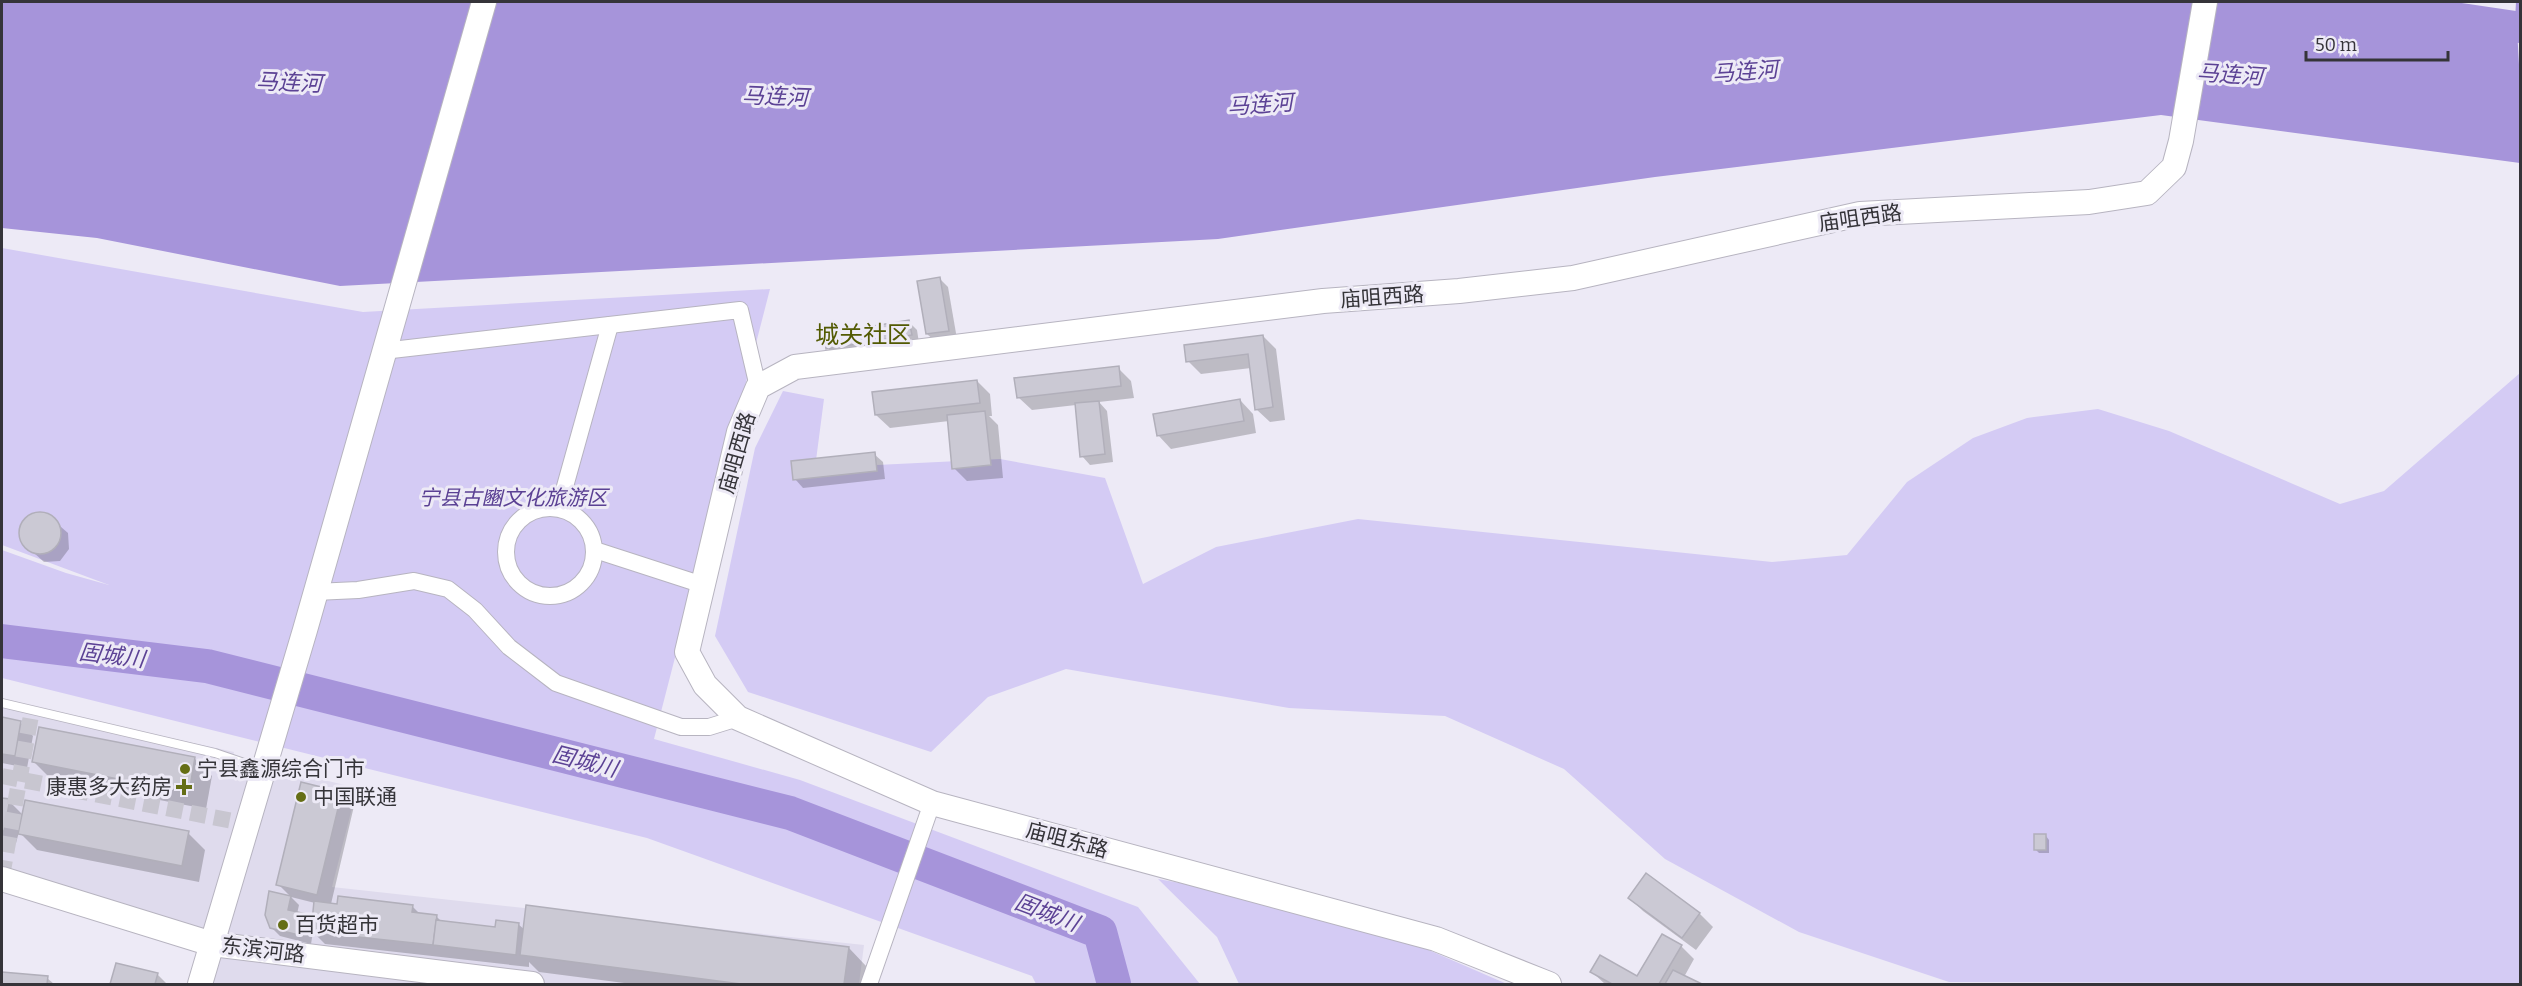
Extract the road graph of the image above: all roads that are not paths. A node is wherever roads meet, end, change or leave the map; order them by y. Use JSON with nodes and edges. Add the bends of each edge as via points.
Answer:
{"nodes":[{"id":1,"x":484,"y":2,"type":"edge"},
{"id":2,"x":2205,"y":2,"type":"edge"},
{"id":3,"x":610,"y":325,"type":"junction"},
{"id":4,"x":383,"y":351,"type":"junction"},
{"id":5,"x":758,"y":387,"type":"junction"},
{"id":6,"x":559,"y":508,"type":"junction"},
{"id":7,"x":595,"y":550,"type":"junction"},
{"id":8,"x":703,"y":585,"type":"junction"},
{"id":9,"x":315,"y":592,"type":"junction"},
{"id":10,"x":2,"y":703,"type":"edge"},
{"id":11,"x":738,"y":718,"type":"junction"},
{"id":12,"x":266,"y":764,"type":"junction"},
{"id":13,"x":932,"y":803,"type":"junction"},
{"id":14,"x":2,"y":879,"type":"edge"},
{"id":15,"x":212,"y":944,"type":"junction"},
{"id":16,"x":200,"y":984,"type":"edge"},
{"id":17,"x":532,"y":984,"type":"edge"},
{"id":18,"x":869,"y":984,"type":"edge"},
{"id":19,"x":1549,"y":984,"type":"edge"}],
"edges":[{"from":1,"to":4,"type":"street"},
{"from":2,"to":5,"type":"street","name":"庙咀西路","via":[[2174,167],[2148,193],[2089,202],[1860,214],[1573,278],[1323,301],[795,367]]},
{"from":3,"to":4,"type":"street"},
{"from":3,"to":5,"type":"street","via":[[740,310]]},
{"from":3,"to":6,"type":"street"},
{"from":4,"to":9,"type":"street"},
{"from":5,"to":8,"type":"street","name":"庙咀西路","via":[[739,432]]},
{"from":6,"to":7,"type":"street","via":[[584,524]]},
{"from":6,"to":7,"type":"street","via":[[544,508],[517,522],[506,550],[514,578],[539,595],[566,594],[587,577]]},
{"from":7,"to":8,"type":"street"},
{"from":8,"to":11,"type":"street","name":"庙咀东路","via":[[687,652],[705,685]]},
{"from":9,"to":11,"type":"street","via":[[414,581],[448,589],[475,610],[509,647],[556,683],[681,727],[709,727]]},
{"from":9,"to":12,"type":"street"},
{"from":10,"to":12,"type":"lane"},
{"from":11,"to":13,"type":"street","name":"庙咀东路"},
{"from":12,"to":15,"type":"street"},
{"from":13,"to":18,"type":"street"},
{"from":13,"to":19,"type":"street","name":"庙咀东路","via":[[1436,939]]},
{"from":14,"to":15,"type":"street","name":"东滨河路"},
{"from":15,"to":16,"type":"street"},
{"from":15,"to":17,"type":"street","name":"东滨河路"}]}
